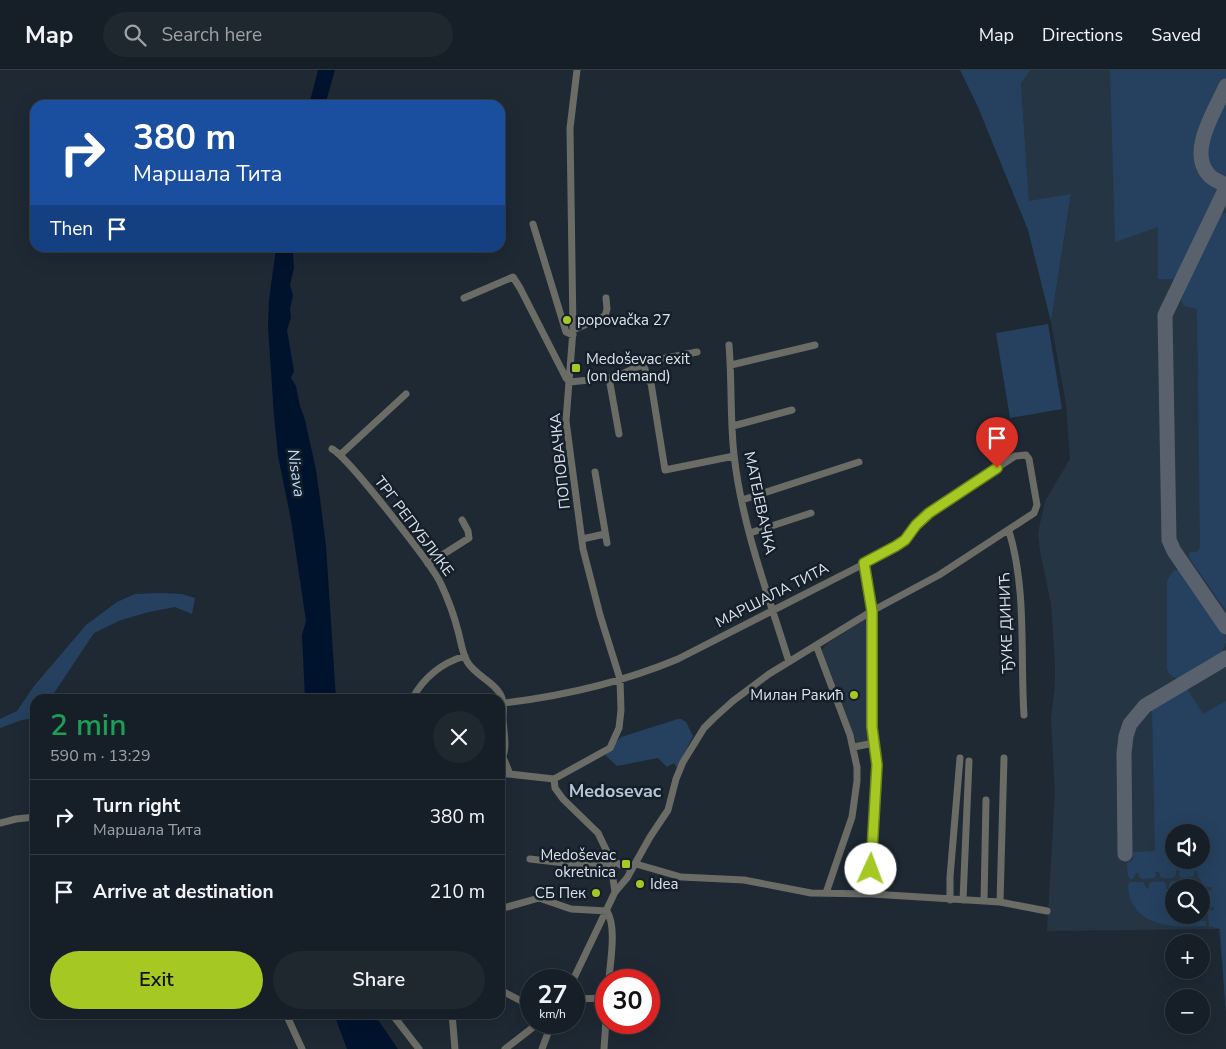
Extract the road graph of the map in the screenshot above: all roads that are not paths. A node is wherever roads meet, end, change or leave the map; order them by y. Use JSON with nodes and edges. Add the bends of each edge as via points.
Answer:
{"nodes":[{"id":1,"x":577,"y":70,"type":"edge"},
{"id":2,"x":533,"y":224,"type":"dead end"},
{"id":3,"x":464,"y":298,"type":"dead end"},
{"id":4,"x":606,"y":298,"type":"dead end"},
{"id":5,"x":573,"y":332,"type":"junction"},
{"id":6,"x":815,"y":344,"type":"dead end"},
{"id":7,"x":729,"y":345,"type":"dead end"},
{"id":8,"x":697,"y":352,"type":"dead end"},
{"id":9,"x":644,"y":364,"type":"junction"},
{"id":10,"x":731,"y":365,"type":"junction"},
{"id":11,"x":609,"y":378,"type":"junction"},
{"id":12,"x":570,"y":382,"type":"junction"},
{"id":13,"x":406,"y":394,"type":"dead end"},
{"id":14,"x":792,"y":410,"type":"dead end"},
{"id":15,"x":733,"y":426,"type":"junction"},
{"id":16,"x":619,"y":434,"type":"dead end"},
{"id":17,"x":332,"y":449,"type":"dead end"},
{"id":18,"x":340,"y":455,"type":"junction"},
{"id":19,"x":734,"y":456,"type":"junction"},
{"id":20,"x":859,"y":462,"type":"dead end"},
{"id":21,"x":595,"y":472,"type":"dead end"},
{"id":22,"x":742,"y":500,"type":"junction"},
{"id":23,"x":811,"y":513,"type":"dead end"},
{"id":24,"x":462,"y":520,"type":"dead end"},
{"id":25,"x":1009,"y":530,"type":"junction"},
{"id":26,"x":750,"y":533,"type":"junction"},
{"id":27,"x":605,"y":534,"type":"junction"},
{"id":28,"x":582,"y":539,"type":"junction"},
{"id":29,"x":607,"y":543,"type":"dead end"},
{"id":30,"x":864,"y":563,"type":"junction"},
{"id":31,"x":428,"y":564,"type":"junction"},
{"id":32,"x":773,"y":609,"type":"junction"},
{"id":33,"x":872,"y":611,"type":"junction"},
{"id":34,"x":816,"y":645,"type":"junction"},
{"id":35,"x":465,"y":656,"type":"junction"},
{"id":36,"x":789,"y":662,"type":"junction"},
{"id":37,"x":620,"y":679,"type":"junction"},
{"id":38,"x":415,"y":694,"type":"edge"},
{"id":39,"x":499,"y":694,"type":"edge"},
{"id":40,"x":505,"y":703,"type":"edge"},
{"id":41,"x":1024,"y":715,"type":"dead end"},
{"id":42,"x":874,"y":742,"type":"junction"},
{"id":43,"x":854,"y":747,"type":"junction"},
{"id":44,"x":960,"y":758,"type":"dead end"},
{"id":45,"x":1004,"y":758,"type":"dead end"},
{"id":46,"x":969,"y":761,"type":"dead end"},
{"id":47,"x":505,"y":765,"type":"edge"},
{"id":48,"x":505,"y":774,"type":"edge"},
{"id":49,"x":510,"y":774,"type":"junction"},
{"id":50,"x":554,"y":780,"type":"junction"},
{"id":51,"x":986,"y":800,"type":"dead end"},
{"id":52,"x":30,"y":818,"type":"edge"},
{"id":53,"x":0,"y":823,"type":"edge"},
{"id":54,"x":530,"y":859,"type":"dead end"},
{"id":55,"x":622,"y":866,"type":"junction"},
{"id":56,"x":613,"y":879,"type":"junction"},
{"id":57,"x":623,"y":882,"type":"junction"},
{"id":58,"x":615,"y":892,"type":"junction"},
{"id":59,"x":826,"y":893,"type":"junction"},
{"id":60,"x":872,"y":894,"type":"junction"},
{"id":61,"x":950,"y":900,"type":"junction"},
{"id":62,"x":963,"y":900,"type":"junction"},
{"id":63,"x":984,"y":901,"type":"junction"},
{"id":64,"x":1000,"y":902,"type":"junction"},
{"id":65,"x":505,"y":908,"type":"edge"},
{"id":66,"x":607,"y":911,"type":"junction"},
{"id":67,"x":1047,"y":912,"type":"dead end"},
{"id":68,"x":578,"y":969,"type":"edge"},
{"id":69,"x":610,"y":969,"type":"edge"},
{"id":70,"x":505,"y":993,"type":"edge"},
{"id":71,"x":520,"y":1000,"type":"edge"},
{"id":72,"x":288,"y":1019,"type":"edge"},
{"id":73,"x":396,"y":1019,"type":"edge"},
{"id":74,"x":452,"y":1019,"type":"edge"},
{"id":75,"x":524,"y":1034,"type":"edge"},
{"id":76,"x":548,"y":1034,"type":"edge"},
{"id":77,"x":605,"y":1034,"type":"edge"},
{"id":78,"x":302,"y":1049,"type":"edge"},
{"id":79,"x":419,"y":1049,"type":"edge"},
{"id":80,"x":455,"y":1049,"type":"edge"},
{"id":81,"x":505,"y":1049,"type":"edge"},
{"id":82,"x":542,"y":1049,"type":"edge"},
{"id":83,"x":604,"y":1049,"type":"edge"}],
"edges":[{"from":1,"to":5,"type":"street","name":"ПОПОВАЧКА","via":[[570,128]]},
{"from":2,"to":5,"type":"street","via":[[566,332]]},
{"from":3,"to":12,"type":"street","via":[[513,277]]},
{"from":4,"to":5,"type":"street","via":[[605,316]]},
{"from":5,"to":12,"type":"street","name":"ПОПОВАЧКА"},
{"from":6,"to":10,"type":"street"},
{"from":7,"to":10,"type":"street","name":"МАТЕЈЕВАЧКА"},
{"from":8,"to":9,"type":"street"},
{"from":9,"to":11,"type":"street"},
{"from":9,"to":19,"type":"street","via":[[651,384],[665,470]]},
{"from":10,"to":15,"type":"street","name":"МАТЕЈЕВАЧКА"},
{"from":11,"to":12,"type":"street"},
{"from":11,"to":16,"type":"street"},
{"from":12,"to":28,"type":"street","name":"ПОПОВАЧКА","via":[[566,421]]},
{"from":13,"to":18,"type":"street"},
{"from":14,"to":15,"type":"street"},
{"from":15,"to":19,"type":"street","name":"МАТЕЈЕВАЧКА"},
{"from":17,"to":18,"type":"street","name":"ТРГ РЕПУБЛИКЕ"},
{"from":18,"to":31,"type":"street","name":"ТРГ РЕПУБЛИКЕ"},
{"from":19,"to":22,"type":"street","name":"МАТЕЈЕВАЧКА"},
{"from":20,"to":22,"type":"street"},
{"from":21,"to":27,"type":"street"},
{"from":22,"to":26,"type":"street","name":"МАТЕЈЕВАЧКА"},
{"from":23,"to":26,"type":"street"},
{"from":24,"to":31,"type":"street","via":[[469,538]]},
{"from":25,"to":30,"type":"street","name":"МАРШАЛА ТИТА","via":[[1036,509],[1026,455],[1015,456],[929,513],[905,540]]},
{"from":25,"to":33,"type":"street","via":[[939,575]]},
{"from":25,"to":41,"type":"street","name":"ЂУКЕ ДИНИЋ","via":[[1020,589]]},
{"from":26,"to":32,"type":"street","name":"МАТЕЈЕВАЧКА"},
{"from":27,"to":28,"type":"street"},
{"from":27,"to":29,"type":"street"},
{"from":28,"to":37,"type":"street","name":"ПОПОВАЧКА"},
{"from":30,"to":32,"type":"street","name":"МАРШАЛА ТИТА"},
{"from":30,"to":33,"type":"street"},
{"from":31,"to":35,"type":"street","name":"ТРГ РЕПУБЛИКЕ","via":[[444,591]]},
{"from":32,"to":36,"type":"street","name":"МАТЕЈЕВАЧКА"},
{"from":32,"to":37,"type":"street","name":"МАРШАЛА ТИТА","via":[[678,659]]},
{"from":33,"to":34,"type":"street"},
{"from":33,"to":42,"type":"street"},
{"from":34,"to":36,"type":"street"},
{"from":34,"to":43,"type":"street"},
{"from":35,"to":38,"type":"street","via":[[438,668],[423,680]]},
{"from":35,"to":39,"type":"street","name":"ТРГ РЕПУБЛИКЕ","via":[[475,671]]},
{"from":36,"to":55,"type":"street","via":[[733,701],[704,728],[681,767],[668,810],[650,837]]},
{"from":37,"to":40,"type":"street","name":"МАРШАЛА ТИТА","via":[[546,697]]},
{"from":37,"to":50,"type":"street","name":"ПОПОВАЧКА","via":[[619,728],[612,746]]},
{"from":42,"to":43,"type":"street"},
{"from":42,"to":60,"type":"street","via":[[877,765],[870,862]]},
{"from":43,"to":59,"type":"street","via":[[857,781],[852,817]]},
{"from":44,"to":61,"type":"street"},
{"from":45,"to":64,"type":"street"},
{"from":46,"to":62,"type":"street"},
{"from":47,"to":49,"type":"street"},
{"from":48,"to":49,"type":"street"},
{"from":49,"to":50,"type":"street"},
{"from":50,"to":55,"type":"street","via":[[558,793],[596,830]]},
{"from":51,"to":63,"type":"street"},
{"from":52,"to":53,"type":"street"},
{"from":54,"to":55,"type":"street"},
{"from":55,"to":56,"type":"street","via":[[612,874]]},
{"from":55,"to":57,"type":"street","via":[[628,878]]},
{"from":55,"to":59,"type":"street","via":[[681,877],[744,880]]},
{"from":56,"to":57,"type":"street"},
{"from":56,"to":58,"type":"street"},
{"from":57,"to":58,"type":"street"},
{"from":58,"to":66,"type":"street"},
{"from":59,"to":60,"type":"street"},
{"from":60,"to":61,"type":"street"},
{"from":61,"to":62,"type":"street"},
{"from":62,"to":63,"type":"street"},
{"from":63,"to":64,"type":"street"},
{"from":64,"to":67,"type":"street"},
{"from":65,"to":66,"type":"street","via":[[539,898],[571,909]]},
{"from":66,"to":68,"type":"street"},
{"from":66,"to":69,"type":"street","via":[[612,928]]},
{"from":70,"to":71,"type":"street"},
{"from":72,"to":78,"type":"street"},
{"from":73,"to":79,"type":"street"},
{"from":74,"to":80,"type":"street"},
{"from":75,"to":81,"type":"street"},
{"from":76,"to":82,"type":"street"},
{"from":77,"to":83,"type":"street"}]}
